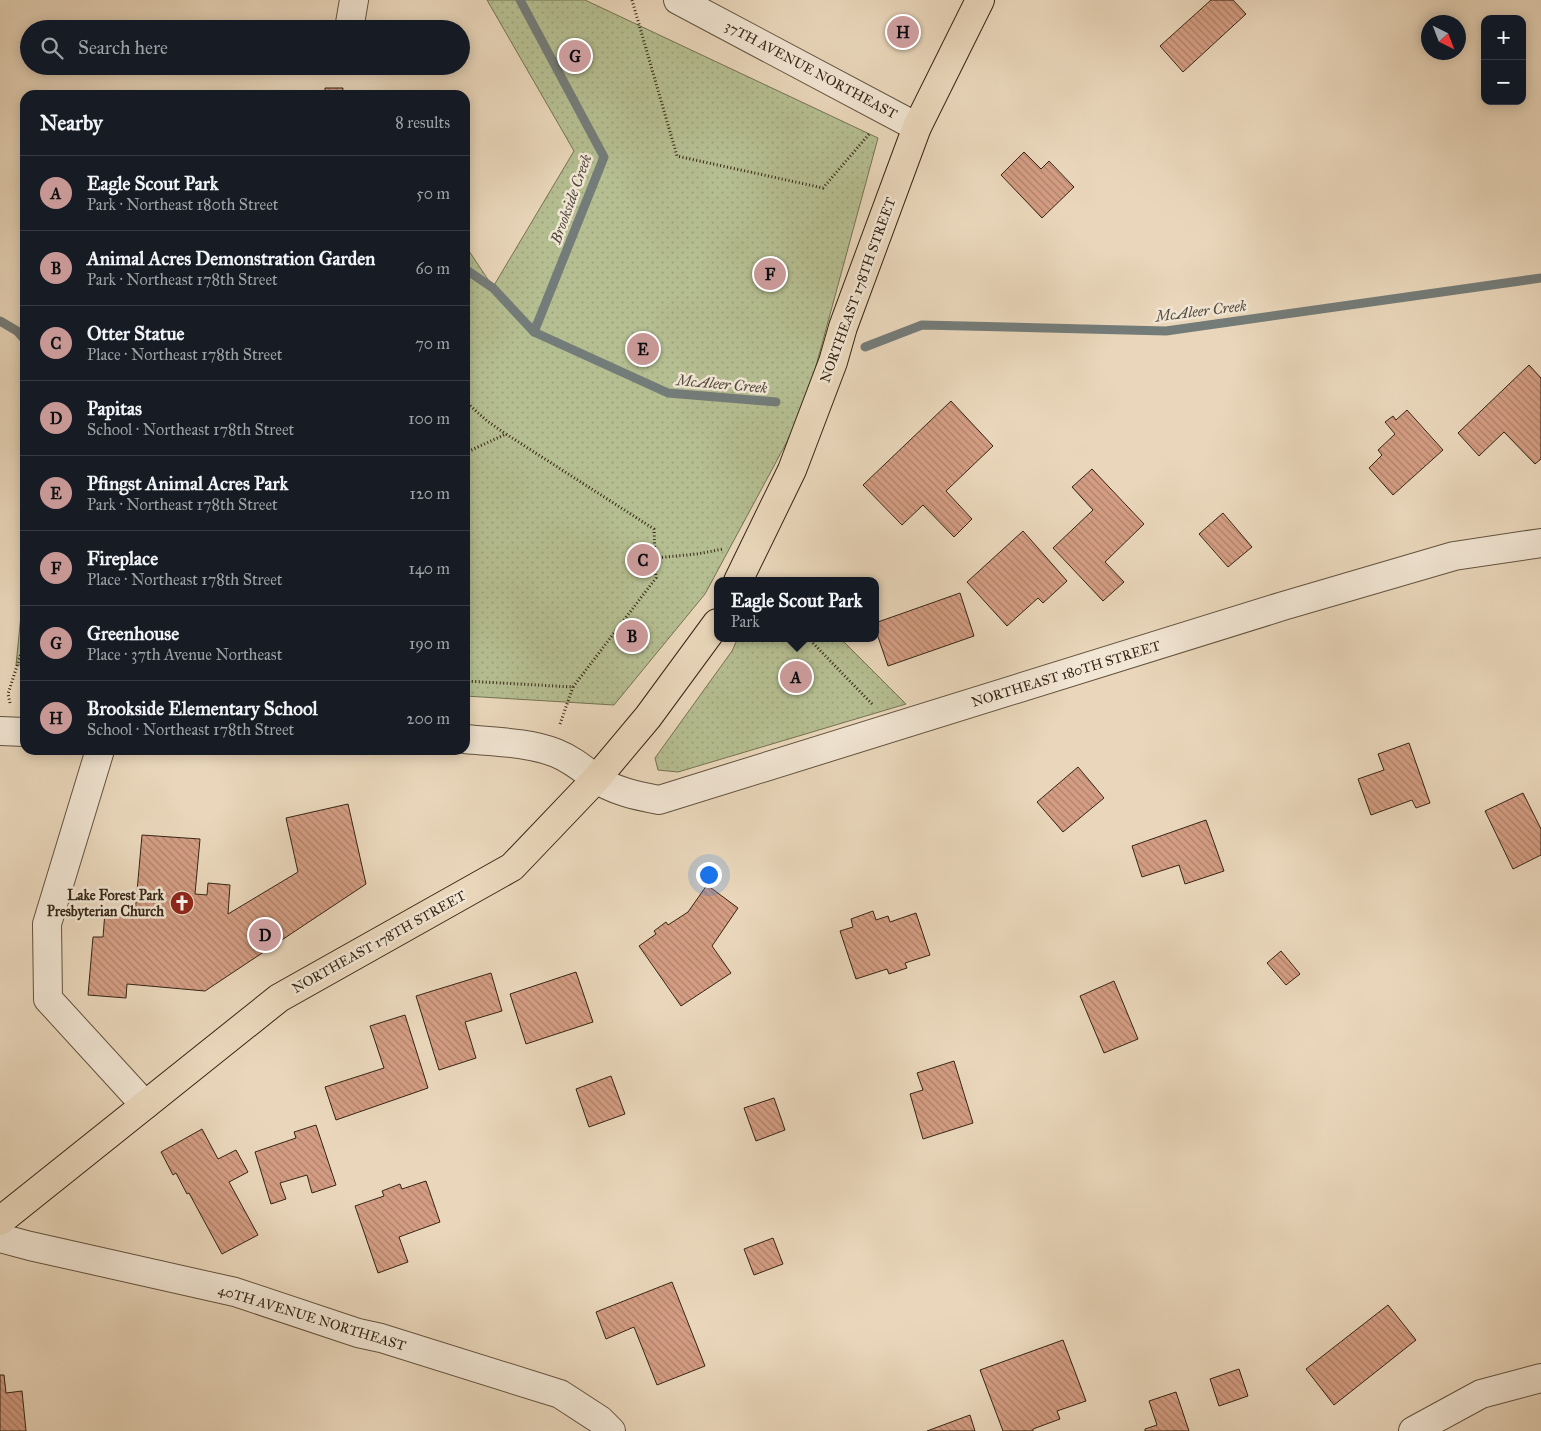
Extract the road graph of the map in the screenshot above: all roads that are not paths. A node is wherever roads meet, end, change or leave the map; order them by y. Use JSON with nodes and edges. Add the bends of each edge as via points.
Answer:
{"nodes":[{"id":1,"x":354,"y":0,"type":"edge"},
{"id":2,"x":678,"y":0,"type":"edge"},
{"id":3,"x":980,"y":0,"type":"edge"},
{"id":4,"x":351,"y":20,"type":"edge"},
{"id":5,"x":917,"y":127,"type":"junction"},
{"id":6,"x":1541,"y":543,"type":"edge"},
{"id":7,"x":740,"y":577,"type":"edge"},
{"id":8,"x":714,"y":627,"type":"edge"},
{"id":9,"x":470,"y":740,"type":"edge"},
{"id":10,"x":98,"y":755,"type":"edge"},
{"id":11,"x":596,"y":779,"type":"junction"},
{"id":12,"x":145,"y":1105,"type":"junction"},
{"id":13,"x":0,"y":1221,"type":"edge"},
{"id":14,"x":0,"y":1238,"type":"edge"},
{"id":15,"x":1541,"y":1378,"type":"edge"},
{"id":16,"x":611,"y":1431,"type":"edge"},
{"id":17,"x":1413,"y":1431,"type":"edge"}],
"edges":[{"from":1,"to":4,"type":"street"},
{"from":2,"to":5,"type":"street","name":"37TH AVENUE NORTHEAST"},
{"from":3,"to":5,"type":"main road","name":"NORTHEAST 178TH STREET"},
{"from":5,"to":7,"type":"main road","name":"NORTHEAST 178TH STREET","via":[[792,470]]},
{"from":6,"to":11,"type":"street","name":"NORTHEAST 180TH STREET","via":[[1454,556],[659,800],[631,794]]},
{"from":8,"to":11,"type":"main road","name":"NORTHEAST 178TH STREET","via":[[648,717]]},
{"from":9,"to":11,"type":"street","name":"NORTHEAST 180TH STREET","via":[[524,745],[555,753],[581,766]]},
{"from":10,"to":12,"type":"street","via":[[47,924],[48,999]]},
{"from":11,"to":12,"type":"main road","name":"NORTHEAST 178TH STREET","via":[[512,867],[279,998]]},
{"from":12,"to":13,"type":"main road","name":"NORTHEAST 178TH STREET"},
{"from":14,"to":16,"type":"street","name":"40TH AVENUE NORTHEAST","via":[[235,1292],[560,1394]]},
{"from":15,"to":17,"type":"street","via":[[1481,1394]]}]}
